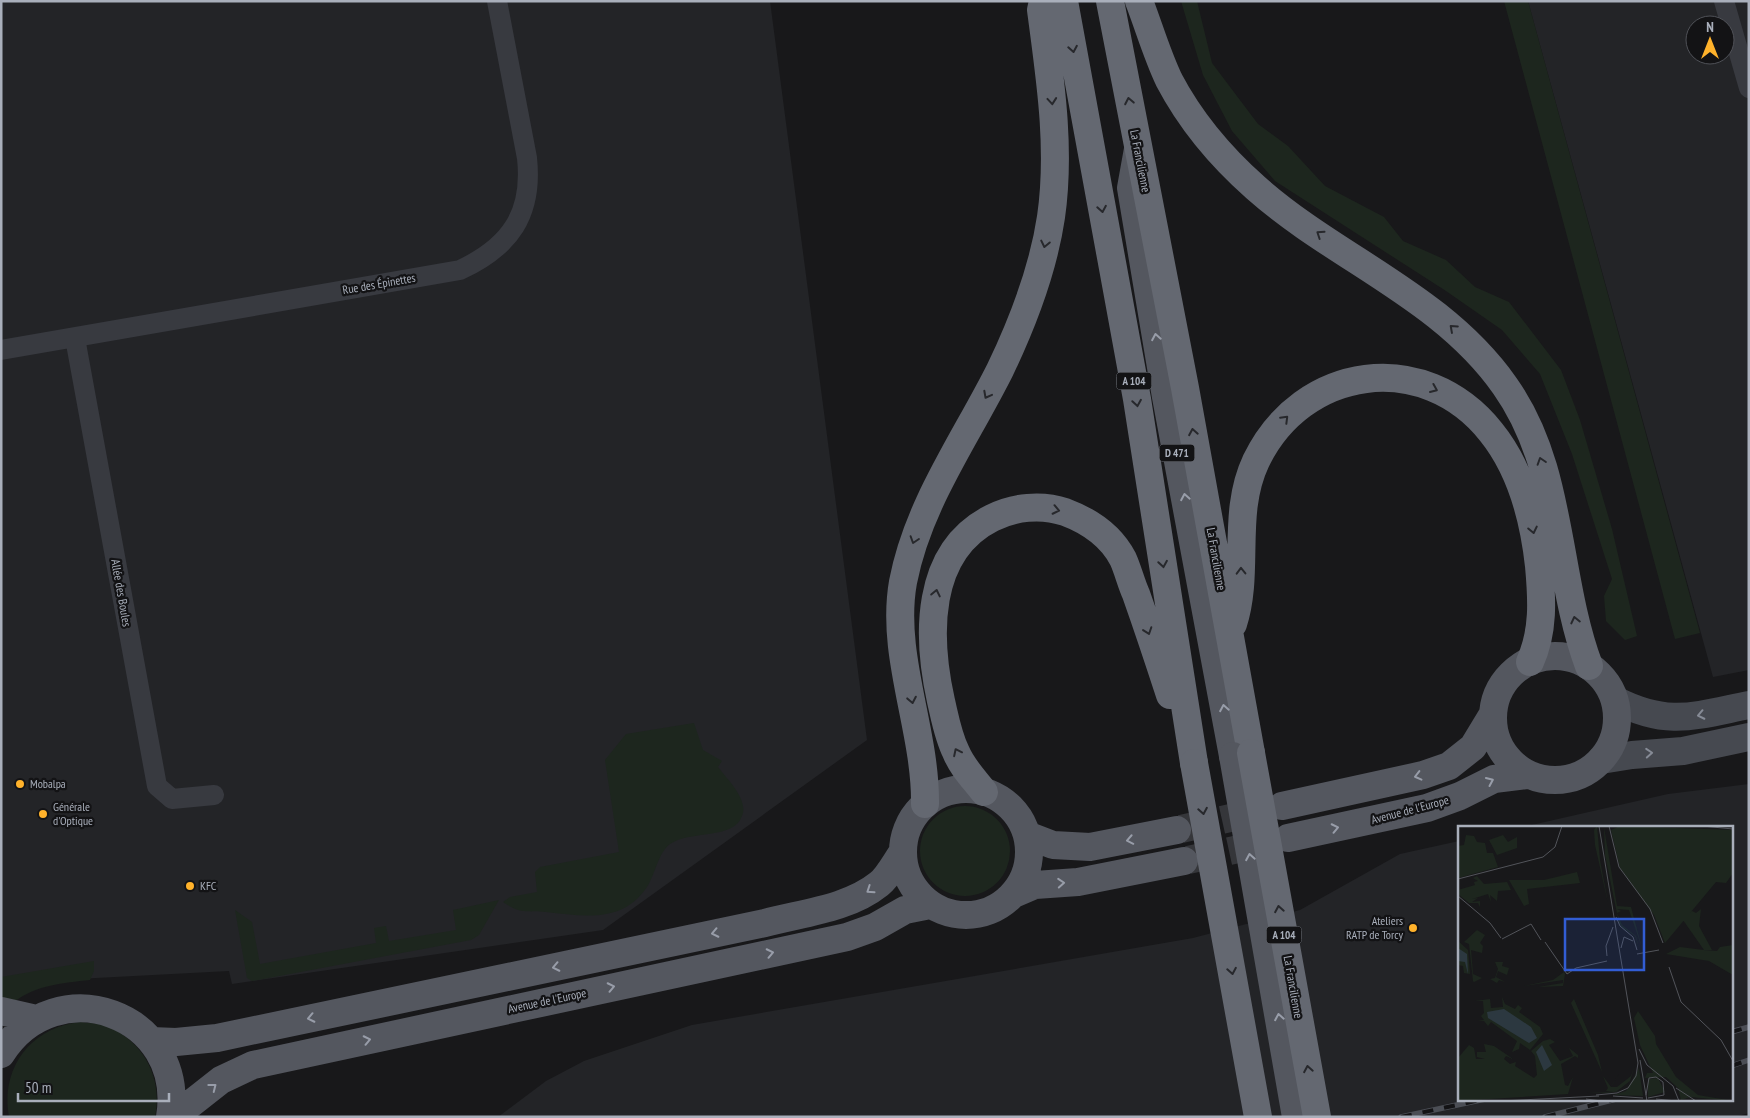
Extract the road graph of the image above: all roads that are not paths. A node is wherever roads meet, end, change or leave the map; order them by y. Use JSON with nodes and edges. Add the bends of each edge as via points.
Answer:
{"nodes":[{"id":1,"x":497,"y":1,"type":"edge"},
{"id":2,"x":1043,"y":1,"type":"edge"},
{"id":3,"x":1064,"y":1,"type":"edge"},
{"id":4,"x":1110,"y":1,"type":"edge"},
{"id":5,"x":1139,"y":1,"type":"edge"},
{"id":6,"x":1724,"y":1,"type":"edge"},
{"id":7,"x":1749,"y":88,"type":"edge"},
{"id":8,"x":1138,"y":149,"type":"junction"},
{"id":9,"x":75,"y":338,"type":"junction"},
{"id":10,"x":1,"y":350,"type":"edge"},
{"id":11,"x":1230,"y":635,"type":"junction"},
{"id":12,"x":1530,"y":662,"type":"junction"},
{"id":13,"x":1589,"y":666,"type":"junction"},
{"id":14,"x":1615,"y":700,"type":"junction"},
{"id":15,"x":1749,"y":705,"type":"edge"},
{"id":16,"x":1493,"y":714,"type":"junction"},
{"id":17,"x":1749,"y":737,"type":"edge"},
{"id":18,"x":1242,"y":755,"type":"junction"},
{"id":19,"x":1601,"y":760,"type":"junction"},
{"id":20,"x":1194,"y":763,"type":"junction"},
{"id":21,"x":1528,"y":774,"type":"junction"},
{"id":22,"x":984,"y":792,"type":"junction"},
{"id":23,"x":214,"y":795,"type":"dead end"},
{"id":24,"x":925,"y":804,"type":"junction"},
{"id":25,"x":1282,"y":806,"type":"tunnel mouth"},
{"id":26,"x":1178,"y":830,"type":"tunnel mouth"},
{"id":27,"x":1027,"y":835,"type":"junction"},
{"id":28,"x":1288,"y":838,"type":"tunnel mouth"},
{"id":29,"x":902,"y":854,"type":"junction"},
{"id":30,"x":1184,"y":861,"type":"tunnel mouth"},
{"id":31,"x":1014,"y":894,"type":"junction"},
{"id":32,"x":930,"y":905,"type":"junction"},
{"id":33,"x":1,"y":1011,"type":"edge"},
{"id":34,"x":36,"y":1019,"type":"junction"},
{"id":35,"x":151,"y":1041,"type":"junction"},
{"id":36,"x":1,"y":1054,"type":"edge"},
{"id":37,"x":170,"y":1117,"type":"edge"},
{"id":38,"x":174,"y":1117,"type":"edge"},
{"id":39,"x":1258,"y":1117,"type":"edge"},
{"id":40,"x":1296,"y":1117,"type":"edge"},
{"id":41,"x":1317,"y":1117,"type":"edge"}],
"edges":[{"from":1,"to":9,"type":"street","name":"Rue des Épinettes","via":[[528,168],[523,209],[513,229],[494,251],[460,270]]},
{"from":2,"to":24,"type":"highway","one_way":true,"via":[[1041,10],[1053,107],[1054,181],[1051,218],[1040,268],[1023,319],[999,371],[920,521],[903,582],[901,639],[922,750]]},
{"from":3,"to":20,"type":"highway","number":"A 104","one_way":true,"via":[[1137,398]]},
{"from":8,"to":4,"type":"highway","name":"La Francilienne","number":"A 104","one_way":true},
{"from":13,"to":5,"type":"highway","one_way":true,"via":[[1576,626],[1558,523],[1543,464],[1522,413],[1505,386],[1479,352],[1451,325],[1294,217],[1256,188],[1220,153],[1182,104],[1168,78]]},
{"from":6,"to":7,"type":"street"},
{"from":11,"to":8,"type":"highway","name":"La Francilienne","number":"A 104","one_way":true},
{"from":18,"to":8,"type":"main road","number":"D 471","one_way":true,"via":[[1166,396],[1131,188]]},
{"from":9,"to":10,"type":"street","name":"Rue des Épinettes"},
{"from":9,"to":23,"type":"street","name":"Allée des Boules","via":[[157,786],[172,799]]},
{"from":11,"to":12,"type":"highway","one_way":true,"via":[[1240,603],[1240,540],[1244,504],[1264,446],[1277,427],[1313,396],[1336,385],[1383,377],[1432,387],[1458,400],[1492,433],[1506,456],[1525,499],[1538,555],[1542,593],[1540,635]]},
{"from":11,"to":18,"type":"highway","name":"La Francilienne","number":"A 104"},
{"from":12,"to":13,"type":"main road","name":"Avenue de l'Europe","via":[[1560,657]]},
{"from":12,"to":16,"type":"main road","name":"Avenue de l'Europe","via":[[1504,683]]},
{"from":13,"to":14,"type":"main road","name":"Avenue de l'Europe","via":[[1605,681]]},
{"from":15,"to":14,"type":"main road","one_way":true,"via":[[1675,718],[1656,717]]},
{"from":14,"to":19,"type":"main road","name":"Avenue de l'Europe","via":[[1616,732]]},
{"from":16,"to":21,"type":"main road","name":"Avenue de l'Europe","via":[[1495,733],[1502,750],[1513,764]]},
{"from":16,"to":25,"type":"main road","name":"Avenue de l'Europe","one_way":true,"via":[[1473,747],[1449,766],[1423,775]]},
{"from":19,"to":17,"type":"main road","name":"Avenue de l'Europe","one_way":true,"via":[[1683,751]]},
{"from":40,"to":18,"type":"main road","number":"D 471","one_way":true,"bridge":true},
{"from":41,"to":18,"type":"highway","name":"La Francilienne","number":"A 104","one_way":true,"bridge":true},
{"from":19,"to":21,"type":"main road","name":"Avenue de l'Europe","via":[[1575,777],[1559,780]]},
{"from":22,"to":20,"type":"highway","one_way":true,"via":[[956,752],[946,726],[934,657],[935,599],[940,580],[965,538],[982,523],[1003,512],[1028,507],[1056,509],[1081,518],[1101,531],[1122,558]]},
{"from":20,"to":39,"type":"highway","number":"A 104","one_way":true,"bridge":true},
{"from":28,"to":21,"type":"main road","name":"Avenue de l'Europe","one_way":true,"via":[[1427,808],[1494,779]]},
{"from":22,"to":24,"type":"main road","via":[[953,790]]},
{"from":22,"to":27,"type":"main road","via":[[1006,803]]},
{"from":24,"to":29,"type":"main road","via":[[906,831]]},
{"from":26,"to":27,"type":"main road","one_way":true,"via":[[1090,847],[1053,845]]},
{"from":27,"to":31,"type":"main road","via":[[1028,866]]},
{"from":29,"to":32,"type":"main road","via":[[910,883]]},
{"from":29,"to":35,"type":"main road","one_way":true,"via":[[880,883],[865,894],[847,902],[766,923],[217,1038]]},
{"from":31,"to":30,"type":"main road","one_way":true,"via":[[1034,885],[1078,882]]},
{"from":31,"to":32,"type":"main road","via":[[983,914],[946,913]]},
{"from":38,"to":32,"type":"main road","name":"Avenue de l'Europe","one_way":true,"via":[[221,1080],[253,1065],[847,937],[875,927],[905,910]]},
{"from":33,"to":34,"type":"main road"},
{"from":34,"to":35,"type":"main road","via":[[63,1010],[91,1008],[124,1019]]},
{"from":34,"to":36,"type":"main road","via":[[15,1036]]},
{"from":35,"to":37,"type":"main road","via":[[170,1079]]}]}
